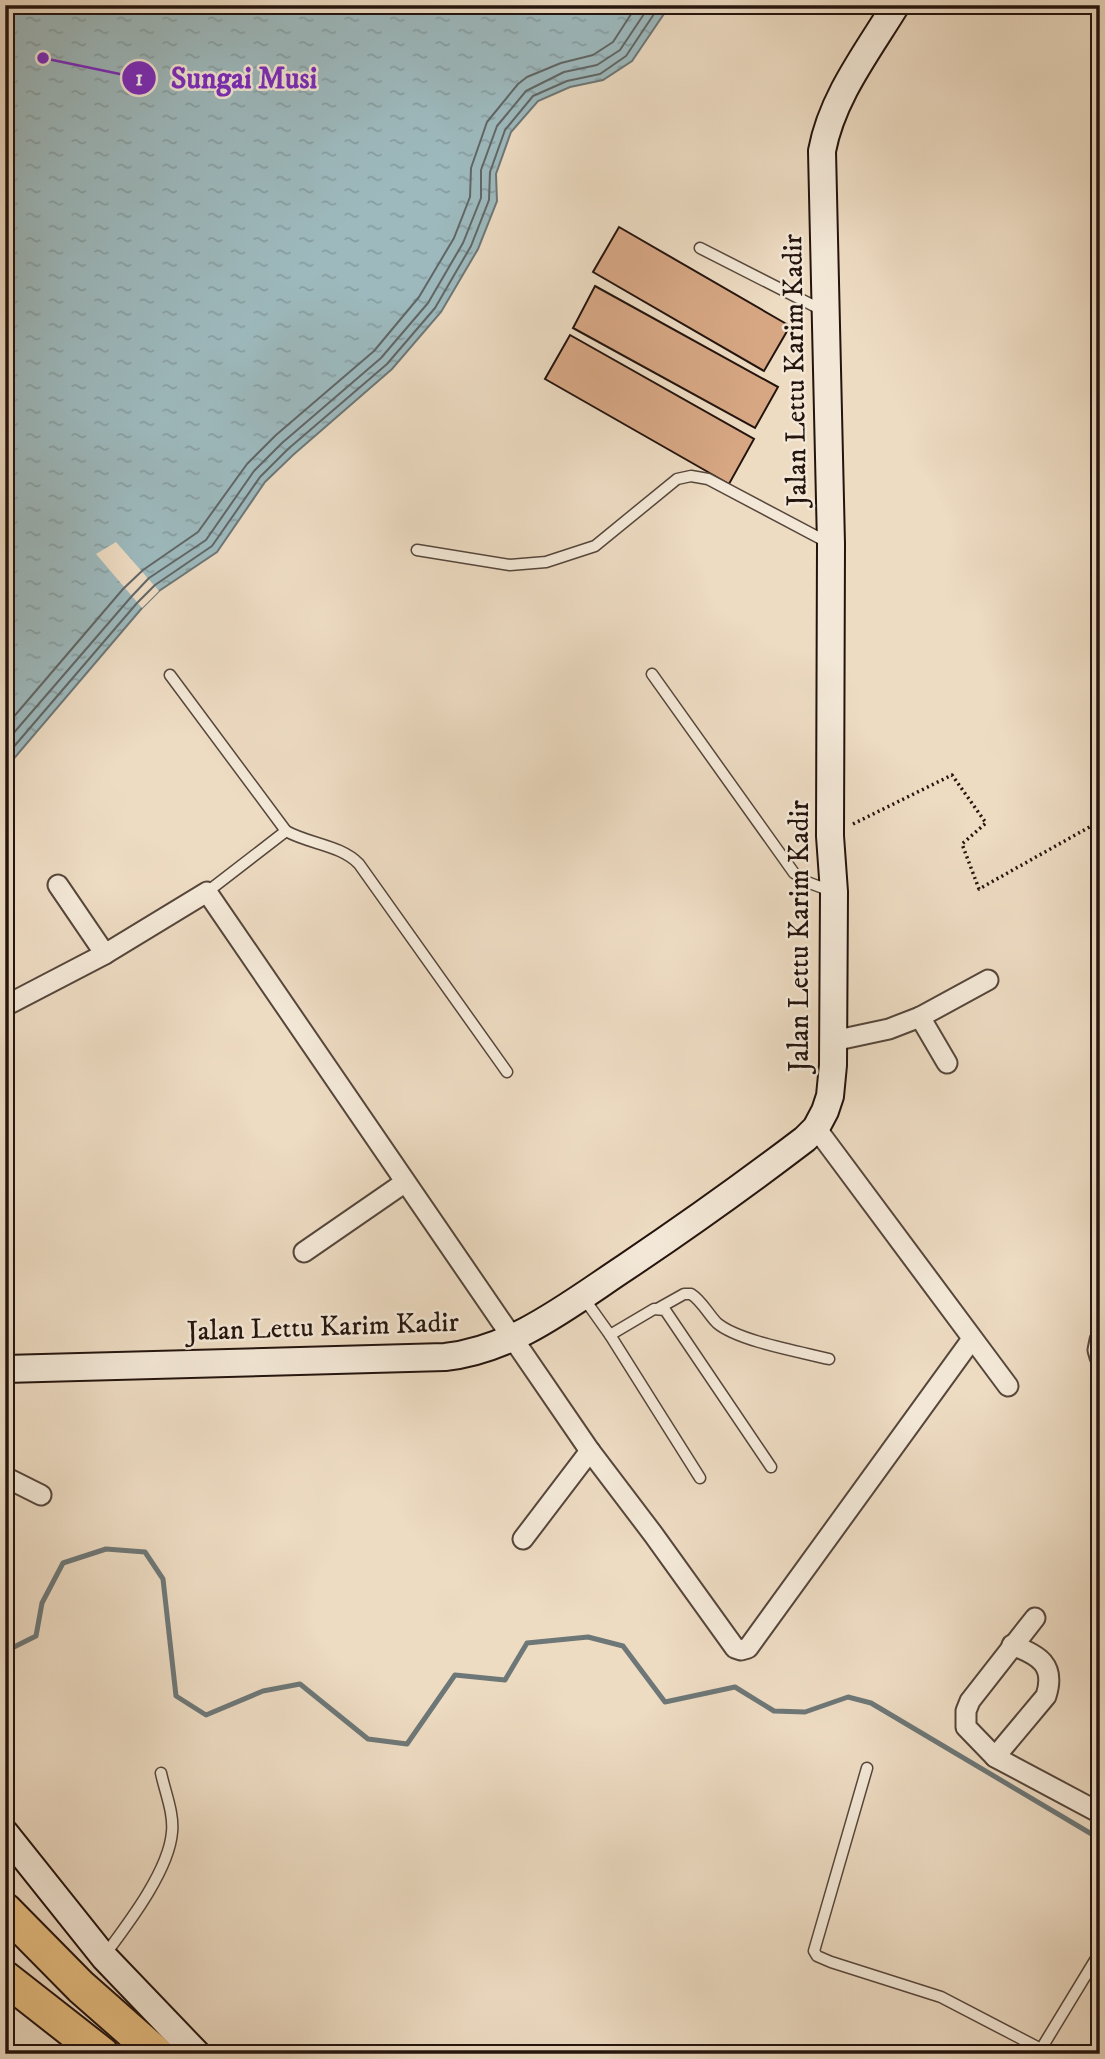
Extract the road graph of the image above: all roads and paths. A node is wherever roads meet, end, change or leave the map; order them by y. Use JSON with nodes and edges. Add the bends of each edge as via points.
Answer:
{"nodes":[{"id":1,"x":896,"y":5,"type":"edge"},
{"id":2,"x":700,"y":248,"type":"dead end"},
{"id":3,"x":825,"y":312,"type":"junction"},
{"id":4,"x":831,"y":544,"type":"junction"},
{"id":5,"x":417,"y":550,"type":"dead end"},
{"id":6,"x":652,"y":674,"type":"dead end"},
{"id":7,"x":170,"y":675,"type":"dead end"},
{"id":8,"x":1093,"y":824,"type":"dead end"},
{"id":9,"x":286,"y":831,"type":"junction"},
{"id":10,"x":830,"y":836,"type":"junction"},
{"id":11,"x":58,"y":885,"type":"dead end"},
{"id":12,"x":207,"y":892,"type":"junction"},
{"id":13,"x":834,"y":892,"type":"junction"},
{"id":14,"x":105,"y":954,"type":"junction"},
{"id":15,"x":988,"y":980,"type":"dead end"},
{"id":16,"x":5,"y":1006,"type":"edge"},
{"id":17,"x":920,"y":1017,"type":"junction"},
{"id":18,"x":833,"y":1041,"type":"junction"},
{"id":19,"x":947,"y":1063,"type":"dead end"},
{"id":20,"x":507,"y":1072,"type":"dead end"},
{"id":21,"x":816,"y":1128,"type":"junction"},
{"id":22,"x":404,"y":1183,"type":"junction"},
{"id":23,"x":304,"y":1252,"type":"dead end"},
{"id":24,"x":582,"y":1296,"type":"junction"},
{"id":25,"x":659,"y":1308,"type":"junction"},
{"id":26,"x":610,"y":1335,"type":"junction"},
{"id":27,"x":513,"y":1339,"type":"junction"},
{"id":28,"x":972,"y":1339,"type":"junction"},
{"id":29,"x":1100,"y":1340,"type":"edge"},
{"id":30,"x":1100,"y":1357,"type":"edge"},
{"id":31,"x":828,"y":1359,"type":"dead end"},
{"id":32,"x":6,"y":1370,"type":"edge"},
{"id":33,"x":1008,"y":1386,"type":"dead end"},
{"id":34,"x":590,"y":1451,"type":"junction"},
{"id":35,"x":772,"y":1467,"type":"dead end"},
{"id":36,"x":5,"y":1477,"type":"edge"},
{"id":37,"x":700,"y":1478,"type":"dead end"},
{"id":38,"x":41,"y":1495,"type":"dead end"},
{"id":39,"x":523,"y":1539,"type":"dead end"},
{"id":40,"x":1035,"y":1618,"type":"dead end"},
{"id":41,"x":1012,"y":1645,"type":"junction"},
{"id":42,"x":995,"y":1756,"type":"junction"},
{"id":43,"x":867,"y":1768,"type":"dead end"},
{"id":44,"x":161,"y":1773,"type":"dead end"},
{"id":45,"x":1100,"y":1813,"type":"edge"},
{"id":46,"x":5,"y":1833,"type":"edge"},
{"id":47,"x":5,"y":1910,"type":"edge"},
{"id":48,"x":1100,"y":1952,"type":"edge"},
{"id":49,"x":104,"y":1957,"type":"junction"},
{"id":50,"x":5,"y":1978,"type":"edge"},
{"id":51,"x":1040,"y":2051,"type":"edge"},
{"id":52,"x":102,"y":2054,"type":"edge"},
{"id":53,"x":157,"y":2054,"type":"edge"},
{"id":54,"x":197,"y":2054,"type":"edge"}],
"edges":[{"from":1,"to":3,"type":"street","name":"Jalan Lettu Karim Kadir","via":[[837,103],[825,136],[821,176]]},
{"from":2,"to":3,"type":"lane"},
{"from":3,"to":4,"type":"street","name":"Jalan Lettu Karim Kadir"},
{"from":4,"to":5,"type":"lane","via":[[708,479],[691,475],[670,484],[594,546],[546,562],[510,565]]},
{"from":4,"to":10,"type":"street","name":"Jalan Lettu Karim Kadir"},
{"from":6,"to":13,"type":"lane","via":[[794,873]]},
{"from":7,"to":9,"type":"lane"},
{"from":8,"to":10,"type":"path","via":[[979,889],[962,844],[986,822],[952,775]]},
{"from":9,"to":12,"type":"lane"},
{"from":9,"to":20,"type":"lane","via":[[349,855],[359,864]]},
{"from":10,"to":13,"type":"street","name":"Jalan Lettu Karim Kadir"},
{"from":11,"to":14,"type":"street"},
{"from":12,"to":14,"type":"street"},
{"from":12,"to":22,"type":"street"},
{"from":13,"to":18,"type":"street","name":"Jalan Lettu Karim Kadir"},
{"from":14,"to":16,"type":"street"},
{"from":15,"to":17,"type":"street"},
{"from":17,"to":18,"type":"street"},
{"from":17,"to":19,"type":"street"},
{"from":18,"to":21,"type":"street","name":"Jalan Lettu Karim Kadir","via":[[830,1096]]},
{"from":21,"to":24,"type":"street","name":"Jalan Lettu Karim Kadir","via":[[719,1204]]},
{"from":21,"to":28,"type":"street"},
{"from":22,"to":23,"type":"street"},
{"from":22,"to":27,"type":"street"},
{"from":24,"to":26,"type":"lane"},
{"from":24,"to":27,"type":"street","name":"Jalan Lettu Karim Kadir"},
{"from":25,"to":26,"type":"lane"},
{"from":25,"to":31,"type":"lane","via":[[691,1294],[726,1328]]},
{"from":25,"to":35,"type":"lane","via":[[667,1312]]},
{"from":26,"to":37,"type":"lane"},
{"from":27,"to":32,"type":"street","name":"Jalan Lettu Karim Kadir","via":[[445,1357]]},
{"from":27,"to":34,"type":"street"},
{"from":28,"to":33,"type":"street"},
{"from":28,"to":34,"type":"street","via":[[748,1648],[735,1648]]},
{"from":29,"to":30,"type":"street"},
{"from":34,"to":39,"type":"street"},
{"from":36,"to":38,"type":"street"},
{"from":40,"to":41,"type":"street"},
{"from":41,"to":42,"type":"street","via":[[966,1711],[966,1727]]},
{"from":41,"to":42,"type":"street","via":[[1046,1667],[1049,1685],[1046,1696]]},
{"from":42,"to":45,"type":"street"},
{"from":43,"to":51,"type":"lane","via":[[814,1951],[817,1956],[941,1997]]},
{"from":44,"to":49,"type":"lane","via":[[171,1817],[170,1843],[142,1902]]},
{"from":46,"to":49,"type":"street"},
{"from":47,"to":53,"type":"highway","via":[[80,1987]]},
{"from":48,"to":51,"type":"lane"},
{"from":49,"to":54,"type":"street"},
{"from":50,"to":52,"type":"highway"}]}
